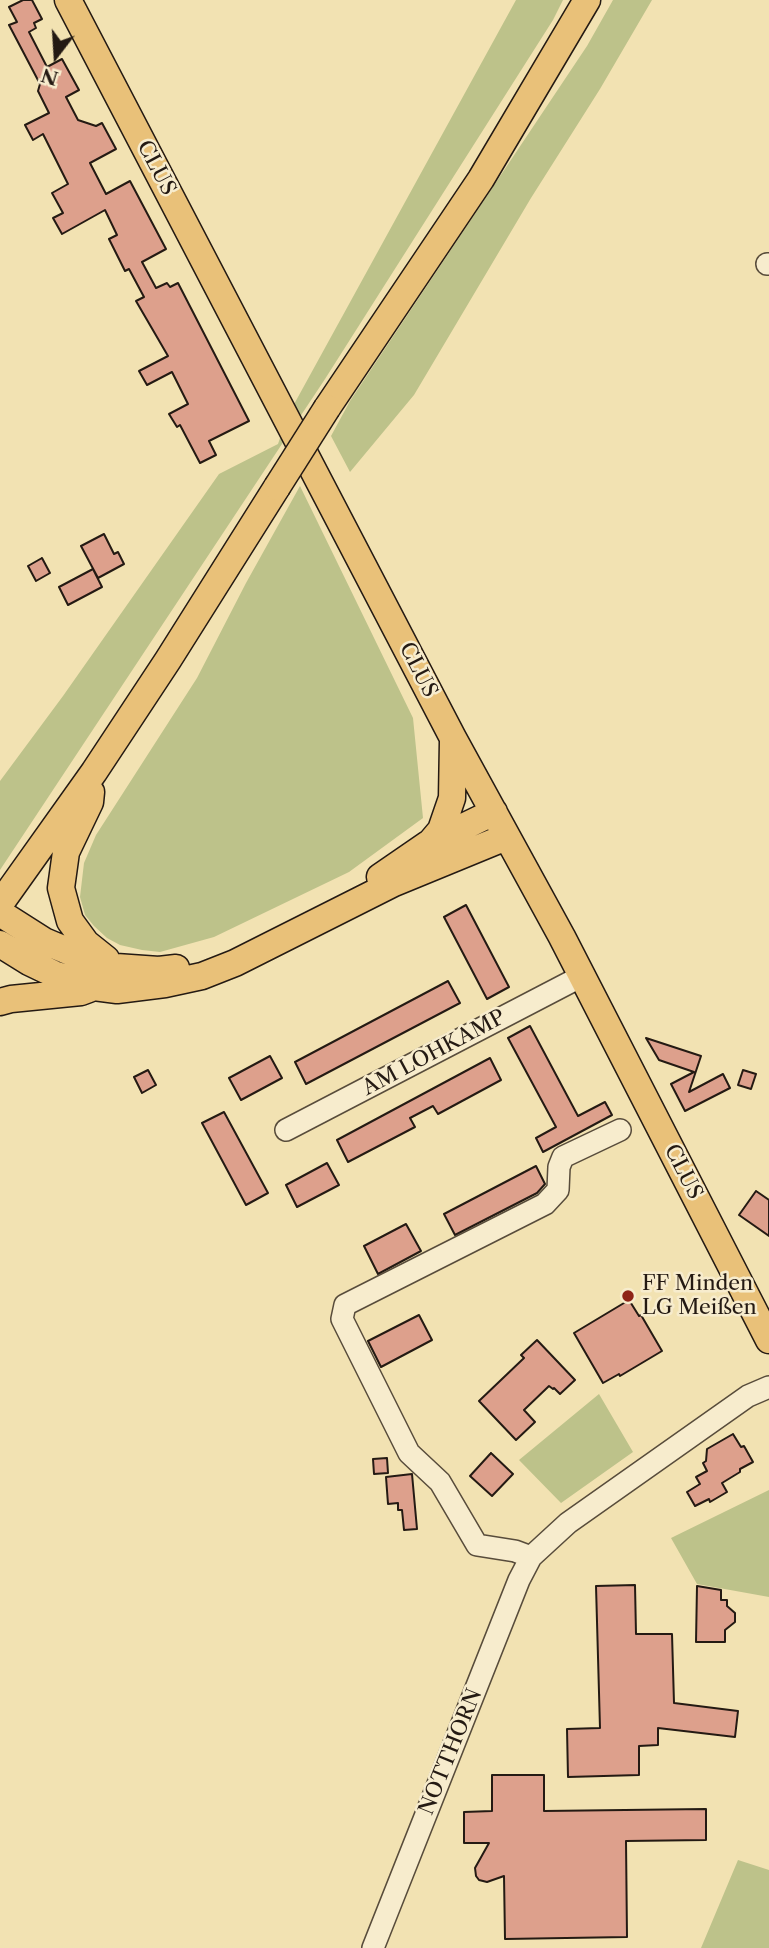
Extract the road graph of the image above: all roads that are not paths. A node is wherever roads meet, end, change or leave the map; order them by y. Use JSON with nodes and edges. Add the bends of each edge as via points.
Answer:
{"nodes":[{"id":1,"x":68,"y":0,"type":"edge"},
{"id":2,"x":587,"y":0,"type":"edge"},
{"id":3,"x":453,"y":738,"type":"junction"},
{"id":4,"x":94,"y":772,"type":"junction"},
{"id":5,"x":494,"y":812,"type":"junction"},
{"id":6,"x":506,"y":837,"type":"junction"},
{"id":7,"x":428,"y":844,"type":"junction"},
{"id":8,"x":0,"y":904,"type":"edge"},
{"id":9,"x":0,"y":914,"type":"edge"},
{"id":10,"x":0,"y":944,"type":"edge"},
{"id":11,"x":116,"y":967,"type":"junction"},
{"id":12,"x":582,"y":976,"type":"junction"},
{"id":13,"x":94,"y":988,"type":"junction"},
{"id":14,"x":0,"y":1002,"type":"edge"},
{"id":15,"x":286,"y":1130,"type":"dead end"},
{"id":16,"x":620,"y":1130,"type":"dead end"},
{"id":17,"x":769,"y":1340,"type":"edge"},
{"id":18,"x":769,"y":1387,"type":"edge"},
{"id":19,"x":530,"y":1557,"type":"junction"},
{"id":20,"x":373,"y":1948,"type":"edge"}],
"edges":[{"from":1,"to":3,"type":"main road","name":"CLUS"},
{"from":2,"to":4,"type":"main road","bridge":true,"via":[[481,179],[327,408]]},
{"from":3,"to":5,"type":"main road","name":"CLUS"},
{"from":3,"to":7,"type":"main road","via":[[452,798],[441,830]]},
{"from":4,"to":8,"type":"main road"},
{"from":4,"to":11,"type":"main road","via":[[90,802],[66,852],[61,888],[70,921],[86,943]]},
{"from":5,"to":6,"type":"main road","name":"CLUS"},
{"from":5,"to":7,"type":"main road"},
{"from":6,"to":12,"type":"main road","name":"CLUS"},
{"from":6,"to":13,"type":"main road","via":[[394,883],[202,976],[117,990]]},
{"from":7,"to":11,"type":"main road","via":[[320,910],[229,953],[159,970]]},
{"from":9,"to":11,"type":"main road","via":[[44,941]]},
{"from":10,"to":13,"type":"main road","via":[[54,974]]},
{"from":12,"to":15,"type":"street","name":"AM LOHKAMP"},
{"from":12,"to":17,"type":"main road","name":"CLUS"},
{"from":13,"to":14,"type":"main road"},
{"from":16,"to":19,"type":"street","via":[[563,1157],[558,1190],[545,1204],[345,1305],[342,1319],[409,1453],[440,1482],[477,1545]]},
{"from":18,"to":19,"type":"street","name":"NOTTHORN","via":[[748,1396],[568,1523]]},
{"from":19,"to":20,"type":"street","name":"NOTTHORN"}]}
